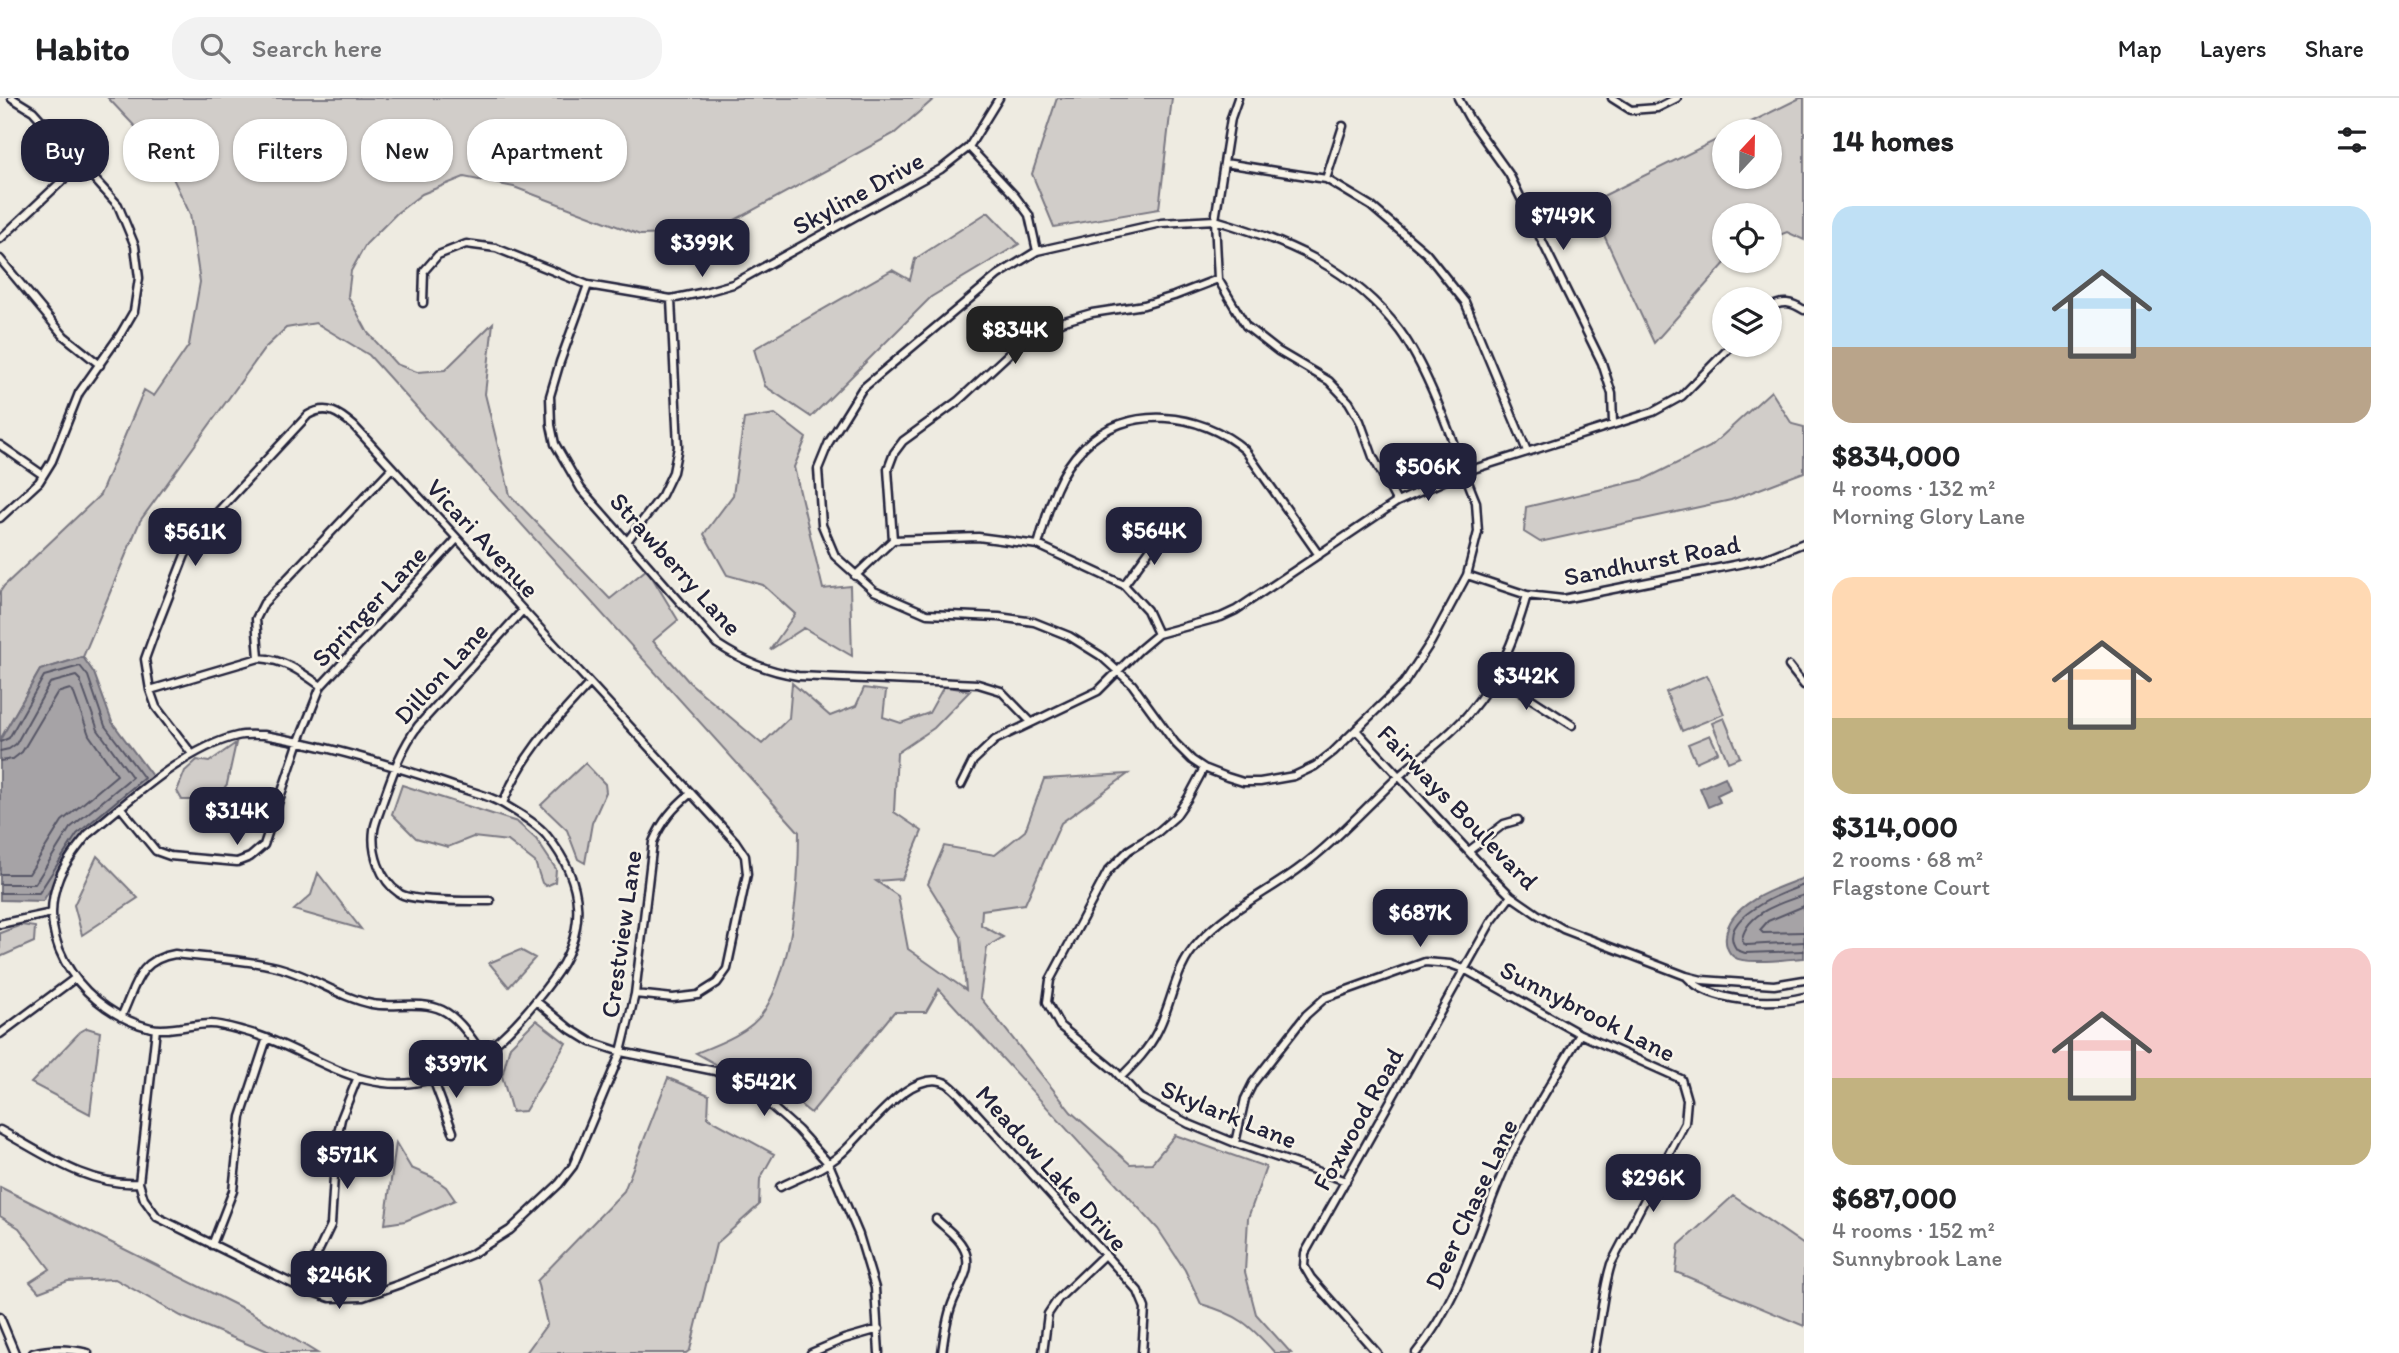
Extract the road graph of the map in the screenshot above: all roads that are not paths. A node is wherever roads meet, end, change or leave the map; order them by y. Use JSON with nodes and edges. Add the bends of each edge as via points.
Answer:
{"nodes":[{"id":1,"x":12,"y":98,"type":"edge"},
{"id":2,"x":999,"y":98,"type":"edge"},
{"id":3,"x":1238,"y":98,"type":"edge"},
{"id":4,"x":1458,"y":98,"type":"edge"},
{"id":5,"x":1612,"y":98,"type":"edge"},
{"id":6,"x":1677,"y":98,"type":"edge"},
{"id":7,"x":40,"y":119,"type":"edge"},
{"id":8,"x":1343,"y":126,"type":"dead end"},
{"id":9,"x":968,"y":147,"type":"junction"},
{"id":10,"x":1225,"y":163,"type":"junction"},
{"id":11,"x":1326,"y":180,"type":"junction"},
{"id":12,"x":61,"y":182,"type":"edge"},
{"id":13,"x":97,"y":182,"type":"edge"},
{"id":14,"x":1215,"y":220,"type":"junction"},
{"id":15,"x":0,"y":239,"type":"edge"},
{"id":16,"x":1037,"y":251,"type":"junction"},
{"id":17,"x":0,"y":259,"type":"edge"},
{"id":18,"x":1218,"y":279,"type":"junction"},
{"id":19,"x":588,"y":285,"type":"junction"},
{"id":20,"x":671,"y":299,"type":"junction"},
{"id":21,"x":423,"y":303,"type":"dead end"},
{"id":22,"x":1782,"y":304,"type":"edge"},
{"id":23,"x":1804,"y":310,"type":"edge"},
{"id":24,"x":1720,"y":357,"type":"edge"},
{"id":25,"x":100,"y":365,"type":"junction"},
{"id":26,"x":1613,"y":424,"type":"junction"},
{"id":27,"x":0,"y":445,"type":"edge"},
{"id":28,"x":1527,"y":451,"type":"junction"},
{"id":29,"x":392,"y":468,"type":"junction"},
{"id":30,"x":1464,"y":472,"type":"junction"},
{"id":31,"x":43,"y":475,"type":"junction"},
{"id":32,"x":1397,"y":502,"type":"junction"},
{"id":33,"x":0,"y":518,"type":"edge"},
{"id":34,"x":1162,"y":533,"type":"dead end"},
{"id":35,"x":457,"y":538,"type":"junction"},
{"id":36,"x":628,"y":540,"type":"junction"},
{"id":37,"x":894,"y":540,"type":"junction"},
{"id":38,"x":1804,"y":543,"type":"edge"},
{"id":39,"x":1038,"y":545,"type":"junction"},
{"id":40,"x":1319,"y":555,"type":"junction"},
{"id":41,"x":1467,"y":575,"type":"junction"},
{"id":42,"x":855,"y":576,"type":"junction"},
{"id":43,"x":1124,"y":585,"type":"junction"},
{"id":44,"x":1527,"y":595,"type":"junction"},
{"id":45,"x":523,"y":610,"type":"junction"},
{"id":46,"x":1158,"y":634,"type":"junction"},
{"id":47,"x":259,"y":657,"type":"junction"},
{"id":48,"x":1789,"y":666,"type":"dead end"},
{"id":49,"x":1118,"y":672,"type":"junction"},
{"id":50,"x":1496,"y":676,"type":"junction"},
{"id":51,"x":590,"y":683,"type":"junction"},
{"id":52,"x":1804,"y":685,"type":"edge"},
{"id":53,"x":321,"y":686,"type":"junction"},
{"id":54,"x":150,"y":690,"type":"junction"},
{"id":55,"x":1031,"y":722,"type":"junction"},
{"id":56,"x":1572,"y":725,"type":"dead end"},
{"id":57,"x":1356,"y":730,"type":"junction"},
{"id":58,"x":299,"y":741,"type":"junction"},
{"id":59,"x":192,"y":754,"type":"junction"},
{"id":60,"x":395,"y":766,"type":"junction"},
{"id":61,"x":1204,"y":768,"type":"junction"},
{"id":62,"x":1398,"y":777,"type":"junction"},
{"id":63,"x":961,"y":785,"type":"dead end"},
{"id":64,"x":691,"y":793,"type":"junction"},
{"id":65,"x":503,"y":803,"type":"junction"},
{"id":66,"x":121,"y":808,"type":"junction"},
{"id":67,"x":1518,"y":820,"type":"dead end"},
{"id":68,"x":1469,"y":850,"type":"junction"},
{"id":69,"x":1511,"y":896,"type":"junction"},
{"id":70,"x":490,"y":901,"type":"dead end"},
{"id":71,"x":52,"y":913,"type":"junction"},
{"id":72,"x":0,"y":924,"type":"edge"},
{"id":73,"x":1464,"y":969,"type":"junction"},
{"id":74,"x":1686,"y":976,"type":"junction"},
{"id":75,"x":74,"y":979,"type":"junction"},
{"id":76,"x":1804,"y":980,"type":"edge"},
{"id":77,"x":635,"y":994,"type":"junction"},
{"id":78,"x":1804,"y":997,"type":"edge"},
{"id":79,"x":536,"y":1001,"type":"junction"},
{"id":80,"x":121,"y":1017,"type":"junction"},
{"id":81,"x":156,"y":1029,"type":"junction"},
{"id":82,"x":0,"y":1034,"type":"edge"},
{"id":83,"x":1580,"y":1034,"type":"junction"},
{"id":84,"x":267,"y":1038,"type":"junction"},
{"id":85,"x":621,"y":1052,"type":"junction"},
{"id":86,"x":482,"y":1053,"type":"junction"},
{"id":87,"x":1121,"y":1077,"type":"junction"},
{"id":88,"x":357,"y":1079,"type":"junction"},
{"id":89,"x":433,"y":1079,"type":"junction"},
{"id":90,"x":0,"y":1130,"type":"edge"},
{"id":91,"x":453,"y":1132,"type":"dead end"},
{"id":92,"x":1235,"y":1143,"type":"junction"},
{"id":93,"x":829,"y":1164,"type":"junction"},
{"id":94,"x":1346,"y":1181,"type":"junction"},
{"id":95,"x":139,"y":1183,"type":"junction"},
{"id":96,"x":780,"y":1187,"type":"dead end"},
{"id":97,"x":936,"y":1219,"type":"dead end"},
{"id":98,"x":212,"y":1245,"type":"junction"},
{"id":99,"x":1105,"y":1254,"type":"junction"},
{"id":100,"x":301,"y":1288,"type":"junction"},
{"id":101,"x":0,"y":1317,"type":"edge"},
{"id":102,"x":879,"y":1329,"type":"junction"},
{"id":103,"x":15,"y":1353,"type":"edge"},
{"id":104,"x":33,"y":1353,"type":"edge"},
{"id":105,"x":88,"y":1353,"type":"edge"},
{"id":106,"x":811,"y":1353,"type":"edge"},
{"id":107,"x":879,"y":1353,"type":"edge"},
{"id":108,"x":942,"y":1353,"type":"edge"},
{"id":109,"x":1043,"y":1353,"type":"edge"},
{"id":110,"x":1142,"y":1353,"type":"edge"},
{"id":111,"x":1377,"y":1353,"type":"edge"},
{"id":112,"x":1416,"y":1353,"type":"edge"},
{"id":113,"x":1594,"y":1353,"type":"edge"}],
"edges":[{"from":1,"to":7,"type":"street"},
{"from":2,"to":9,"type":"street","name":"Skyline Drive"},
{"from":3,"to":10,"type":"street"},
{"from":4,"to":26,"type":"street","via":[[1509,174],[1602,363],[1612,394]]},
{"from":5,"to":6,"type":"street","via":[[1631,110],[1657,108]]},
{"from":8,"to":11,"type":"street"},
{"from":9,"to":16,"type":"street","via":[[1029,215]]},
{"from":9,"to":20,"type":"street","name":"Skyline Drive","via":[[941,169],[733,284]]},
{"from":10,"to":11,"type":"street"},
{"from":10,"to":14,"type":"street"},
{"from":11,"to":28,"type":"street","via":[[1401,229],[1460,294]]},
{"from":12,"to":15,"type":"street"},
{"from":13,"to":25,"type":"street","via":[[118,205],[135,246],[139,278],[134,311]]},
{"from":14,"to":16,"type":"street","name":"Fairways Boulevard","via":[[1161,223]]},
{"from":14,"to":18,"type":"street"},
{"from":14,"to":30,"type":"street","name":"Fairways Boulevard","via":[[1304,251],[1374,302],[1400,332],[1425,376]]},
{"from":16,"to":42,"type":"street","name":"Fairways Boulevard","via":[[998,275],[862,389],[841,421],[818,469],[818,488],[822,525],[835,556]]},
{"from":17,"to":25,"type":"street","via":[[64,336]]},
{"from":18,"to":32,"type":"street","via":[[1246,326],[1329,381],[1349,402]]},
{"from":18,"to":37,"type":"street","via":[[1174,296],[1054,324],[1027,337],[894,453],[888,469]]},
{"from":19,"to":20,"type":"street","name":"Skyline Drive"},
{"from":19,"to":21,"type":"street","name":"Skyline Drive","via":[[496,248],[466,244],[438,255],[424,271]]},
{"from":19,"to":36,"type":"street","name":"Strawberry Lane","via":[[550,396],[551,425],[555,444],[582,489]]},
{"from":20,"to":36,"type":"street","via":[[678,447],[662,495]]},
{"from":22,"to":23,"type":"street","via":[[1792,302]]},
{"from":24,"to":26,"type":"street","via":[[1682,396],[1653,412]]},
{"from":25,"to":31,"type":"street","via":[[79,393]]},
{"from":26,"to":28,"type":"street"},
{"from":27,"to":31,"type":"street"},
{"from":28,"to":30,"type":"street"},
{"from":29,"to":35,"type":"street","name":"Vicari Avenue"},
{"from":29,"to":47,"type":"street","via":[[264,603],[256,619]]},
{"from":29,"to":54,"type":"street","name":"Vicari Avenue","via":[[336,411],[318,409],[308,415],[212,518],[186,555],[145,659]]},
{"from":30,"to":32,"type":"street"},
{"from":30,"to":41,"type":"street","name":"Fairways Boulevard","via":[[1478,517]]},
{"from":31,"to":33,"type":"street"},
{"from":32,"to":40,"type":"street"},
{"from":34,"to":43,"type":"street"},
{"from":35,"to":45,"type":"street","name":"Vicari Avenue"},
{"from":35,"to":53,"type":"street","name":"Springer Lane"},
{"from":36,"to":55,"type":"street","name":"Strawberry Lane","via":[[717,643],[739,658],[798,676],[978,684],[1001,691]]},
{"from":37,"to":39,"type":"street","via":[[978,537]]},
{"from":37,"to":42,"type":"street"},
{"from":38,"to":44,"type":"street","name":"Sandhurst Road","via":[[1765,559],[1563,599]]},
{"from":39,"to":40,"type":"street","via":[[1055,488],[1083,447],[1108,429],[1132,420],[1169,416],[1229,436],[1245,450]]},
{"from":39,"to":43,"type":"street"},
{"from":40,"to":46,"type":"street","via":[[1221,617]]},
{"from":41,"to":44,"type":"street","name":"Sandhurst Road"},
{"from":41,"to":57,"type":"street","name":"Fairways Boulevard","via":[[1417,665]]},
{"from":42,"to":49,"type":"street","name":"Fairways Boulevard","via":[[874,591],[927,614],[1034,622],[1069,636]]},
{"from":43,"to":46,"type":"street","via":[[1147,610]]},
{"from":44,"to":50,"type":"street","via":[[1516,635]]},
{"from":45,"to":51,"type":"street","name":"Vicari Avenue"},
{"from":45,"to":60,"type":"street","name":"Dillon Lane","via":[[418,726]]},
{"from":46,"to":49,"type":"street"},
{"from":47,"to":53,"type":"street","via":[[293,666]]},
{"from":47,"to":54,"type":"street"},
{"from":48,"to":52,"type":"street"},
{"from":49,"to":55,"type":"street","via":[[1098,691]]},
{"from":49,"to":61,"type":"street","name":"Fairways Boulevard","via":[[1145,700],[1175,743]]},
{"from":50,"to":56,"type":"street"},
{"from":50,"to":62,"type":"street","via":[[1468,715]]},
{"from":51,"to":64,"type":"street","name":"Vicari Avenue"},
{"from":51,"to":65,"type":"street","via":[[526,756]]},
{"from":53,"to":58,"type":"street","name":"Springer Lane"},
{"from":54,"to":59,"type":"street","name":"Vicari Avenue","via":[[156,707]]},
{"from":55,"to":63,"type":"street","via":[[995,740],[973,761]]},
{"from":57,"to":61,"type":"street","name":"Fairways Boulevard","via":[[1315,766],[1286,778],[1243,782]]},
{"from":57,"to":62,"type":"street","name":"Fairways Boulevard"},
{"from":58,"to":59,"type":"street","via":[[239,736]]},
{"from":58,"to":60,"type":"street"},
{"from":58,"to":66,"type":"street","name":"Springer Lane","via":[[264,845],[250,858],[237,862],[156,851]]},
{"from":59,"to":66,"type":"street"},
{"from":60,"to":65,"type":"street"},
{"from":60,"to":70,"type":"street","name":"Dillon Lane","via":[[374,830],[374,856],[385,877],[400,895],[412,898]]},
{"from":61,"to":87,"type":"street","name":"Skylark Lane","via":[[1175,817],[1108,871],[1050,980],[1047,1002],[1060,1026]]},
{"from":62,"to":68,"type":"street","name":"Fairways Boulevard"},
{"from":62,"to":87,"type":"street","via":[[1323,849],[1217,923],[1196,944],[1180,968],[1158,1030],[1146,1051]]},
{"from":64,"to":77,"type":"street","name":"Crestview Lane","via":[[667,816],[653,842]]},
{"from":64,"to":77,"type":"street","name":"Vicari Avenue","via":[[745,856],[747,874],[727,969],[717,983],[698,995]]},
{"from":65,"to":79,"type":"street","via":[[546,833],[566,863],[576,893],[578,929],[563,965]]},
{"from":66,"to":71,"type":"street","via":[[76,850],[58,879]]},
{"from":67,"to":68,"type":"street","via":[[1504,824]]},
{"from":68,"to":69,"type":"street","name":"Fairways Boulevard"},
{"from":69,"to":73,"type":"street","name":"Foxwood Road"},
{"from":69,"to":74,"type":"street","name":"Fairways Boulevard","via":[[1563,929]]},
{"from":71,"to":72,"type":"street"},
{"from":71,"to":75,"type":"street","via":[[58,949]]},
{"from":73,"to":83,"type":"street","name":"Sunnybrook Lane"},
{"from":73,"to":92,"type":"street","name":"Sunnybrook Lane","via":[[1424,962],[1325,998],[1306,1015],[1253,1083]]},
{"from":73,"to":94,"type":"street","name":"Foxwood Road"},
{"from":74,"to":76,"type":"street","name":"Fairways Boulevard","via":[[1774,985]]},
{"from":74,"to":78,"type":"street","name":"Fairways Boulevard","via":[[1694,985],[1721,996],[1749,1000]]},
{"from":75,"to":80,"type":"street"},
{"from":75,"to":82,"type":"street"},
{"from":77,"to":85,"type":"street","name":"Crestview Lane"},
{"from":79,"to":85,"type":"street","via":[[591,1042]]},
{"from":79,"to":86,"type":"street"},
{"from":80,"to":81,"type":"street"},
{"from":80,"to":86,"type":"street","via":[[142,969],[159,957],[175,954],[275,966],[348,998],[442,1010]]},
{"from":81,"to":84,"type":"street","via":[[213,1024]]},
{"from":81,"to":95,"type":"street"},
{"from":83,"to":112,"type":"street","name":"Deer Chase Lane","via":[[1507,1162],[1454,1291]]},
{"from":83,"to":113,"type":"street","name":"Sunnybrook Lane","via":[[1681,1079],[1687,1100],[1685,1123],[1611,1264]]},
{"from":84,"to":88,"type":"street"},
{"from":84,"to":98,"type":"street","via":[[241,1117],[233,1191]]},
{"from":85,"to":93,"type":"street","via":[[715,1071],[761,1097]]},
{"from":85,"to":100,"type":"street","name":"Crestview Lane","via":[[573,1166],[510,1230],[472,1254],[363,1297],[330,1298]]},
{"from":86,"to":89,"type":"street"},
{"from":87,"to":92,"type":"street","name":"Skylark Lane","via":[[1140,1098]]},
{"from":88,"to":89,"type":"street","via":[[407,1083]]},
{"from":88,"to":100,"type":"street","via":[[336,1143],[331,1225]]},
{"from":89,"to":91,"type":"street"},
{"from":90,"to":95,"type":"street","via":[[91,1178],[119,1185]]},
{"from":92,"to":94,"type":"street","name":"Skylark Lane"},
{"from":93,"to":96,"type":"street","name":"Meadow Lake Drive"},
{"from":93,"to":99,"type":"street","name":"Meadow Lake Drive","via":[[903,1091],[926,1081],[946,1083]]},
{"from":93,"to":102,"type":"street","via":[[859,1235],[875,1288]]},
{"from":94,"to":111,"type":"street","name":"Foxwood Road","via":[[1305,1253],[1304,1266]]},
{"from":95,"to":98,"type":"street","name":"Crestview Lane","via":[[157,1217]]},
{"from":97,"to":108,"type":"street","via":[[963,1246],[968,1263],[952,1303]]},
{"from":98,"to":100,"type":"street","name":"Crestview Lane"},
{"from":99,"to":109,"type":"street","via":[[1048,1314]]},
{"from":99,"to":110,"type":"street","name":"Meadow Lake Drive","via":[[1138,1291],[1145,1308]]},
{"from":101,"to":103,"type":"street"},
{"from":102,"to":106,"type":"street"},
{"from":102,"to":107,"type":"street"},
{"from":104,"to":105,"type":"street"}]}
